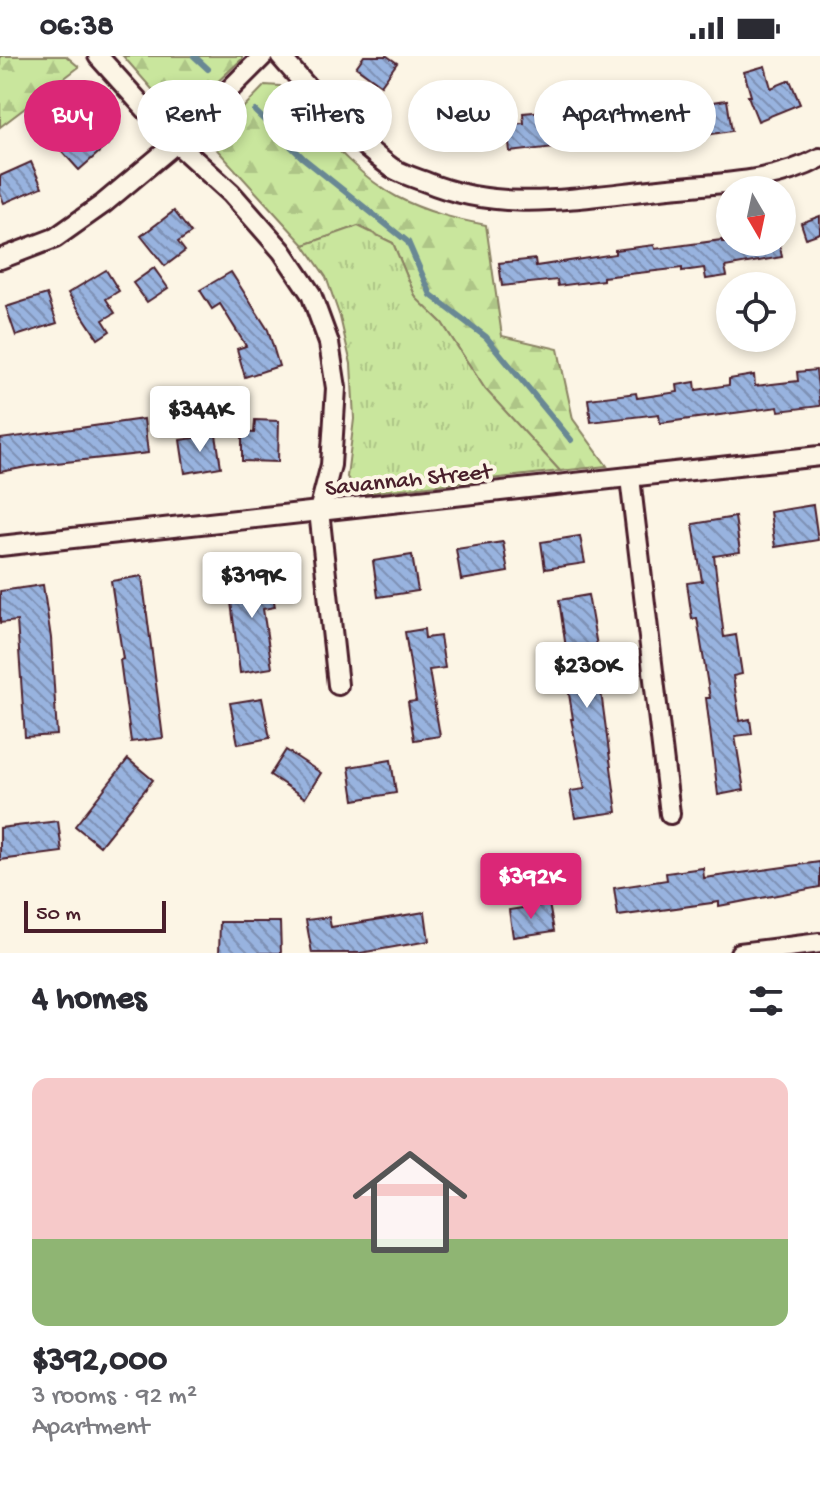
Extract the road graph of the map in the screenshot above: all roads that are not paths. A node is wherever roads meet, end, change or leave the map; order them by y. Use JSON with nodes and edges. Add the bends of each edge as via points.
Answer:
{"nodes":[{"id":1,"x":98,"y":56,"type":"edge"},
{"id":2,"x":263,"y":56,"type":"edge"},
{"id":3,"x":280,"y":56,"type":"edge"},
{"id":4,"x":239,"y":80,"type":"edge"},
{"id":5,"x":137,"y":100,"type":"edge"},
{"id":6,"x":165,"y":152,"type":"edge"},
{"id":7,"x":186,"y":152,"type":"edge"},
{"id":8,"x":820,"y":158,"type":"edge"},
{"id":9,"x":0,"y":259,"type":"edge"},
{"id":10,"x":820,"y":456,"type":"edge"},
{"id":11,"x":630,"y":478,"type":"junction"},
{"id":12,"x":319,"y":511,"type":"junction"},
{"id":13,"x":0,"y":546,"type":"edge"},
{"id":14,"x":338,"y":685,"type":"dead end"},
{"id":15,"x":670,"y":814,"type":"dead end"},
{"id":16,"x":820,"y":943,"type":"edge"},
{"id":17,"x":786,"y":950,"type":"edge"},
{"id":18,"x":740,"y":953,"type":"edge"}],
"edges":[{"from":1,"to":5,"type":"street"},
{"from":2,"to":4,"type":"street"},
{"from":3,"to":8,"type":"street","via":[[335,119],[394,169],[447,191],[489,200],[539,202],[757,178],[800,169]]},
{"from":6,"to":9,"type":"street","via":[[55,238]]},
{"from":7,"to":12,"type":"street","via":[[231,193],[311,294],[329,343],[336,388],[331,465]]},
{"from":10,"to":11,"type":"street","name":"Savannah Street"},
{"from":11,"to":12,"type":"street","name":"Savannah Street"},
{"from":11,"to":15,"type":"street"},
{"from":12,"to":13,"type":"street","name":"Savannah Street"},
{"from":12,"to":14,"type":"street"},
{"from":16,"to":17,"type":"street"},
{"from":17,"to":18,"type":"street"}]}
